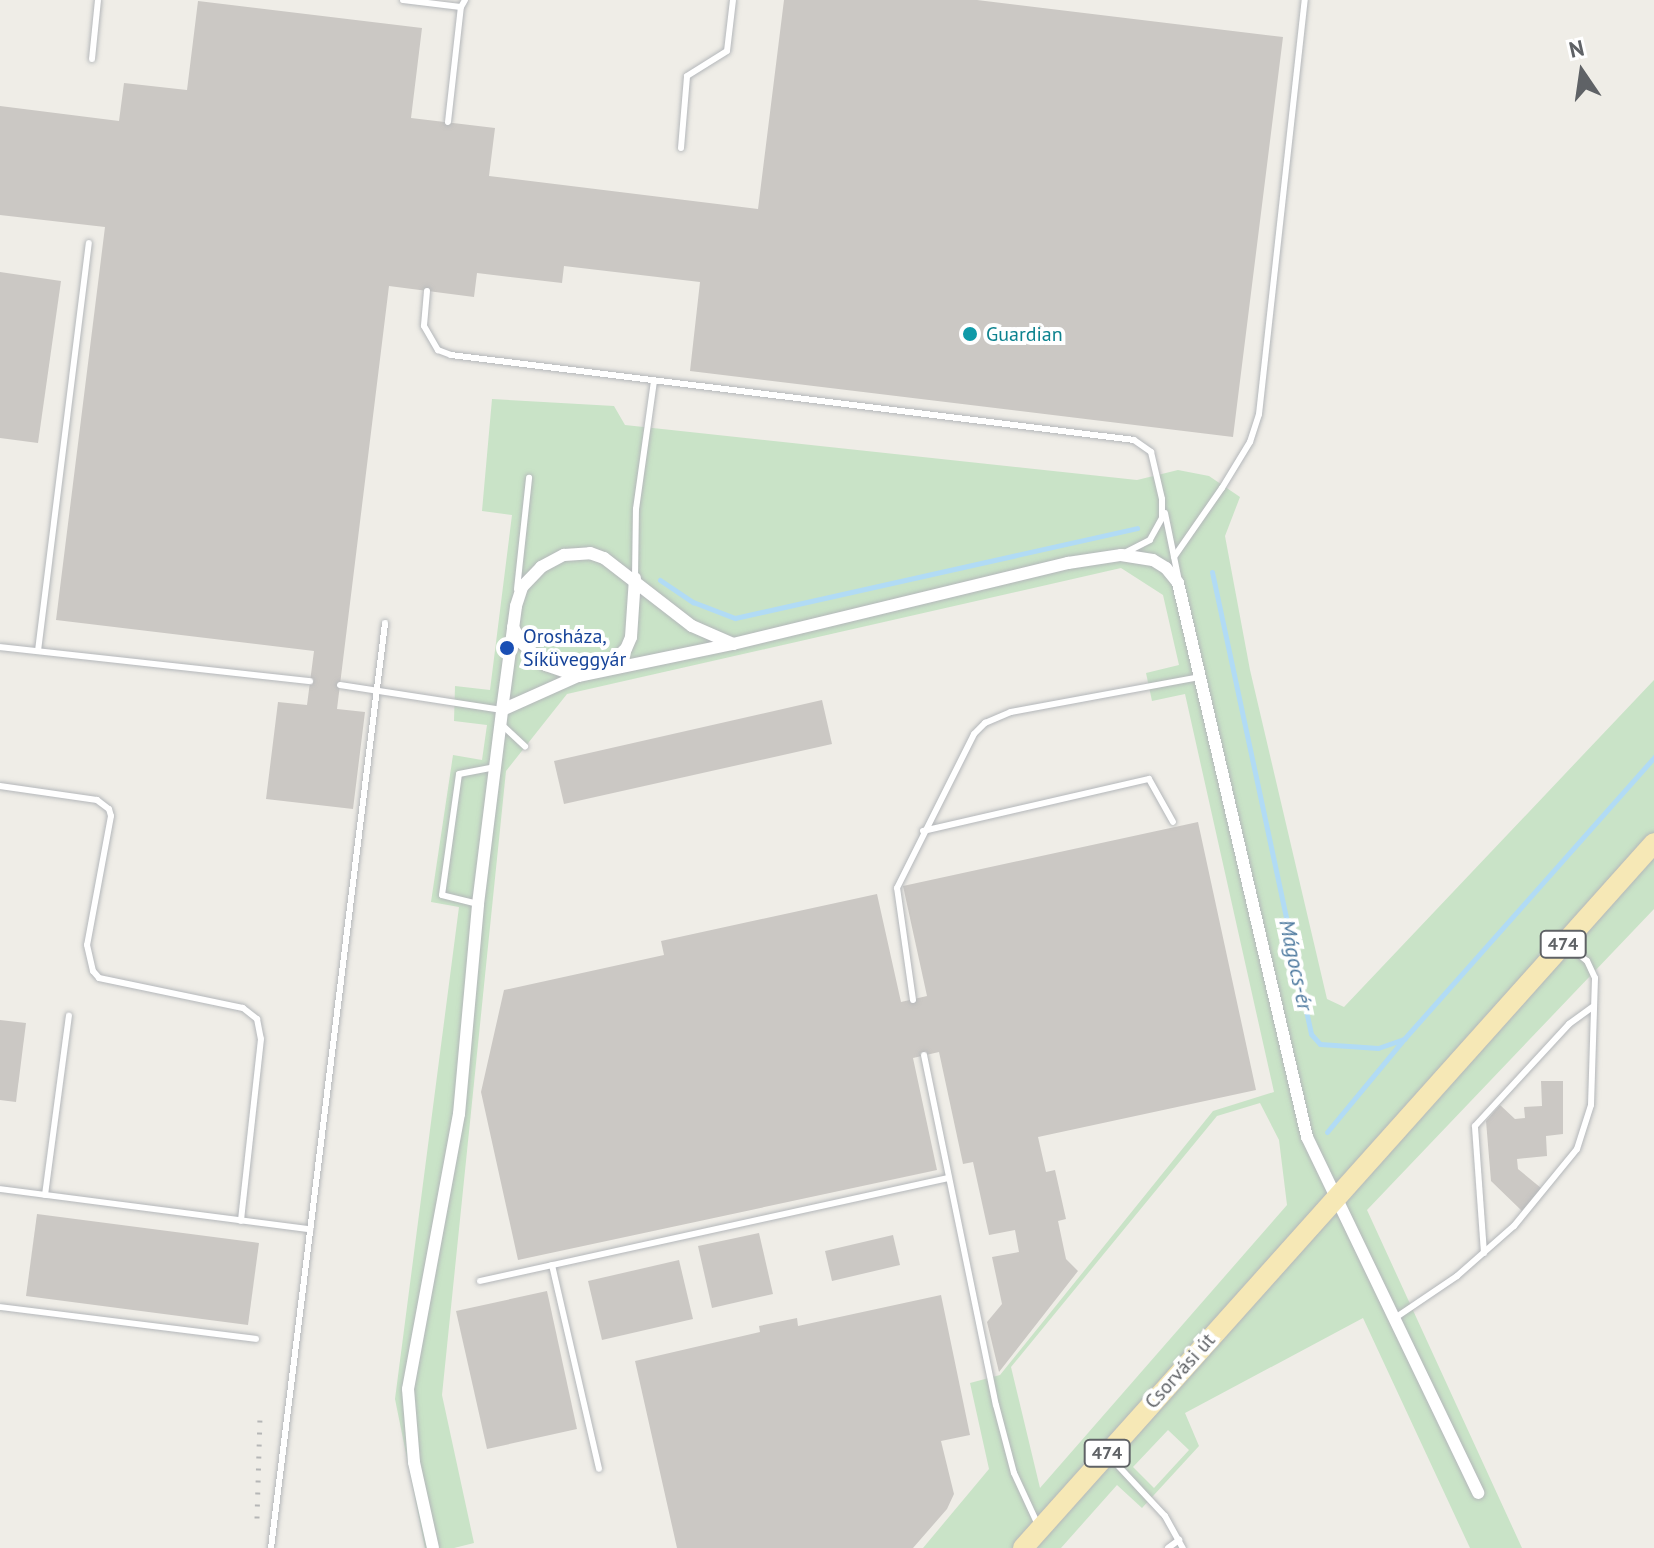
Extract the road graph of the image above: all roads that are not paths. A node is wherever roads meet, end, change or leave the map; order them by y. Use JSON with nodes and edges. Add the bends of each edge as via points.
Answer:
{"nodes":[{"id":1,"x":98,"y":0,"type":"edge"},
{"id":2,"x":403,"y":0,"type":"edge"},
{"id":3,"x":465,"y":0,"type":"edge"},
{"id":4,"x":733,"y":0,"type":"edge"},
{"id":5,"x":1305,"y":0,"type":"edge"},
{"id":6,"x":461,"y":7,"type":"junction"},
{"id":7,"x":92,"y":59,"type":"dead end"},
{"id":8,"x":448,"y":122,"type":"dead end"},
{"id":9,"x":681,"y":148,"type":"dead end"},
{"id":10,"x":89,"y":243,"type":"dead end"},
{"id":11,"x":427,"y":291,"type":"dead end"},
{"id":12,"x":654,"y":381,"type":"junction"},
{"id":13,"x":529,"y":478,"type":"dead end"},
{"id":14,"x":1162,"y":499,"type":"junction"},
{"id":15,"x":1121,"y":555,"type":"junction"},
{"id":16,"x":1174,"y":557,"type":"junction"},
{"id":17,"x":635,"y":578,"type":"junction"},
{"id":18,"x":1184,"y":604,"type":"junction"},
{"id":19,"x":516,"y":606,"type":"junction"},
{"id":20,"x":385,"y":623,"type":"dead end"},
{"id":21,"x":513,"y":627,"type":"junction"},
{"id":22,"x":733,"y":644,"type":"junction"},
{"id":23,"x":0,"y":647,"type":"edge"},
{"id":24,"x":38,"y":651,"type":"junction"},
{"id":25,"x":604,"y":670,"type":"junction"},
{"id":26,"x":578,"y":676,"type":"junction"},
{"id":27,"x":1202,"y":676,"type":"junction"},
{"id":28,"x":310,"y":681,"type":"dead end"},
{"id":29,"x":340,"y":685,"type":"dead end"},
{"id":30,"x":377,"y":689,"type":"junction"},
{"id":31,"x":501,"y":716,"type":"junction"},
{"id":32,"x":525,"y":746,"type":"dead end"},
{"id":33,"x":495,"y":767,"type":"junction"},
{"id":34,"x":0,"y":786,"type":"edge"},
{"id":35,"x":1173,"y":822,"type":"dead end"},
{"id":36,"x":923,"y":831,"type":"junction"},
{"id":37,"x":1654,"y":843,"type":"edge"},
{"id":38,"x":478,"y":904,"type":"junction"},
{"id":39,"x":1564,"y":942,"type":"junction"},
{"id":40,"x":913,"y":1000,"type":"dead end"},
{"id":41,"x":1592,"y":1007,"type":"junction"},
{"id":42,"x":69,"y":1016,"type":"dead end"},
{"id":43,"x":924,"y":1055,"type":"dead end"},
{"id":44,"x":949,"y":1178,"type":"junction"},
{"id":45,"x":0,"y":1189,"type":"edge"},
{"id":46,"x":1337,"y":1194,"type":"junction"},
{"id":47,"x":45,"y":1195,"type":"junction"},
{"id":48,"x":241,"y":1221,"type":"junction"},
{"id":49,"x":310,"y":1229,"type":"junction"},
{"id":50,"x":1484,"y":1253,"type":"junction"},
{"id":51,"x":552,"y":1265,"type":"junction"},
{"id":52,"x":480,"y":1281,"type":"dead end"},
{"id":53,"x":0,"y":1307,"type":"edge"},
{"id":54,"x":1395,"y":1318,"type":"junction"},
{"id":55,"x":256,"y":1339,"type":"dead end"},
{"id":56,"x":1106,"y":1454,"type":"junction"},
{"id":57,"x":599,"y":1469,"type":"dead end"},
{"id":58,"x":1478,"y":1493,"type":"dead end"},
{"id":59,"x":1040,"y":1529,"type":"junction"},
{"id":60,"x":1179,"y":1540,"type":"junction"},
{"id":61,"x":271,"y":1548,"type":"edge"},
{"id":62,"x":433,"y":1548,"type":"edge"},
{"id":63,"x":1023,"y":1548,"type":"edge"},
{"id":64,"x":1168,"y":1548,"type":"edge"},
{"id":65,"x":1183,"y":1548,"type":"edge"}],
"edges":[{"from":1,"to":7,"type":"lane"},
{"from":2,"to":6,"type":"lane"},
{"from":3,"to":6,"type":"lane"},
{"from":4,"to":9,"type":"lane","via":[[727,51],[687,76]]},
{"from":5,"to":16,"type":"lane","via":[[1259,414],[1250,442]]},
{"from":6,"to":8,"type":"lane"},
{"from":10,"to":24,"type":"lane"},
{"from":11,"to":12,"type":"lane","via":[[424,326],[438,350]]},
{"from":12,"to":14,"type":"lane","via":[[1134,440],[1151,452]]},
{"from":12,"to":17,"type":"lane","via":[[636,509]]},
{"from":13,"to":19,"type":"lane"},
{"from":14,"to":15,"type":"lane","via":[[1156,533],[1144,546]]},
{"from":14,"to":16,"type":"lane"},
{"from":15,"to":18,"type":"street","via":[[1144,557],[1166,568],[1178,583]]},
{"from":15,"to":22,"type":"street","via":[[1068,563]]},
{"from":16,"to":18,"type":"lane"},
{"from":17,"to":19,"type":"street","via":[[590,553],[564,555],[530,576]]},
{"from":17,"to":22,"type":"street","via":[[692,626]]},
{"from":17,"to":25,"type":"street","via":[[631,637]]},
{"from":18,"to":27,"type":"street"},
{"from":19,"to":21,"type":"street"},
{"from":20,"to":30,"type":"lane"},
{"from":21,"to":26,"type":"street","via":[[546,665]]},
{"from":21,"to":31,"type":"street"},
{"from":22,"to":25,"type":"street"},
{"from":23,"to":24,"type":"lane"},
{"from":24,"to":28,"type":"lane"},
{"from":25,"to":26,"type":"street"},
{"from":26,"to":31,"type":"street"},
{"from":27,"to":36,"type":"lane","via":[[1011,712],[985,723],[974,734]]},
{"from":27,"to":46,"type":"street","via":[[1307,1137]]},
{"from":29,"to":30,"type":"lane"},
{"from":30,"to":31,"type":"lane"},
{"from":30,"to":49,"type":"lane"},
{"from":31,"to":32,"type":"lane"},
{"from":31,"to":33,"type":"street"},
{"from":33,"to":38,"type":"street"},
{"from":33,"to":38,"type":"lane","via":[[459,774],[442,895]]},
{"from":34,"to":48,"type":"lane","via":[[97,800],[109,809],[87,945],[99,978],[243,1008],[257,1019],[261,1039]]},
{"from":35,"to":36,"type":"lane","via":[[1149,779]]},
{"from":36,"to":40,"type":"lane","via":[[897,888]]},
{"from":37,"to":39,"type":"main road","number":"474"},
{"from":38,"to":62,"type":"street","via":[[459,1114],[408,1389],[414,1462]]},
{"from":39,"to":41,"type":"lane","via":[[1587,961],[1595,978]]},
{"from":39,"to":46,"type":"main road","number":"474"},
{"from":41,"to":50,"type":"lane","via":[[1591,1105],[1577,1149],[1514,1226]]},
{"from":41,"to":50,"type":"lane","via":[[1569,1024],[1475,1126]]},
{"from":42,"to":47,"type":"lane"},
{"from":43,"to":44,"type":"lane"},
{"from":44,"to":51,"type":"lane"},
{"from":44,"to":59,"type":"lane","via":[[1014,1473]]},
{"from":45,"to":47,"type":"lane"},
{"from":46,"to":54,"type":"street"},
{"from":46,"to":56,"type":"main road","name":"Csorvási út","number":"474"},
{"from":47,"to":48,"type":"lane"},
{"from":48,"to":49,"type":"lane"},
{"from":49,"to":61,"type":"lane"},
{"from":50,"to":54,"type":"lane"},
{"from":51,"to":52,"type":"lane"},
{"from":51,"to":57,"type":"lane"},
{"from":53,"to":55,"type":"lane"},
{"from":54,"to":58,"type":"street"},
{"from":56,"to":59,"type":"main road","name":"Csorvási út","number":"474"},
{"from":56,"to":60,"type":"lane","via":[[1165,1516]]},
{"from":59,"to":63,"type":"main road","name":"Csorvási út","number":"474"},
{"from":60,"to":64,"type":"lane"},
{"from":60,"to":65,"type":"lane"}]}
